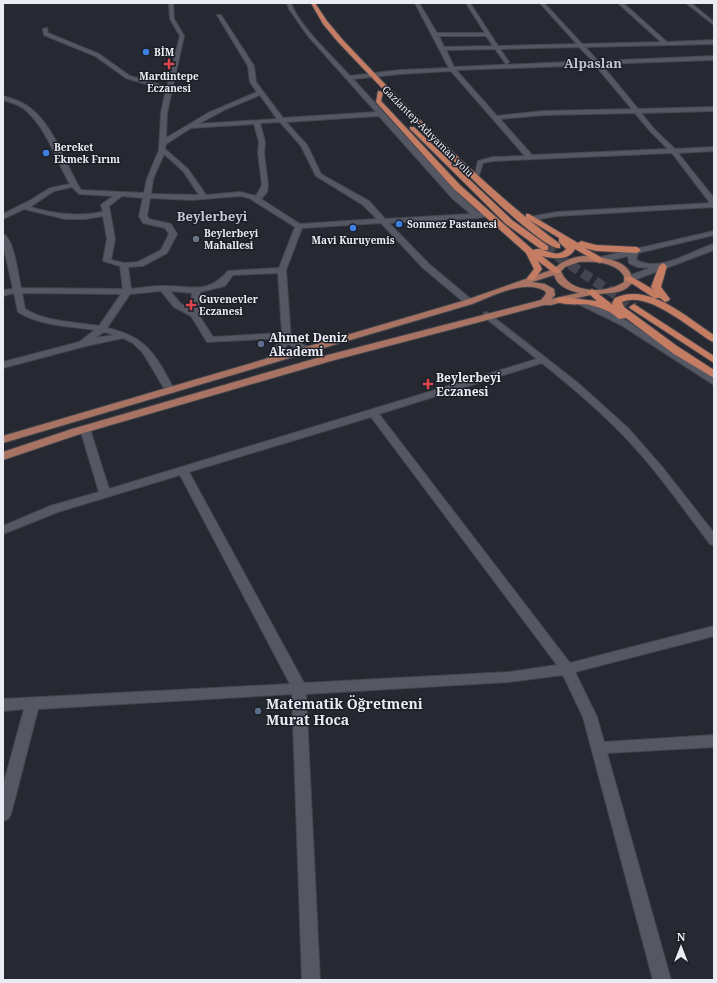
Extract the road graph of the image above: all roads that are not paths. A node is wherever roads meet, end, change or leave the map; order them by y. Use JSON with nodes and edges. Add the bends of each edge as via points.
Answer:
{"nodes":[{"id":1,"x":172,"y":3,"type":"edge"},
{"id":2,"x":289,"y":3,"type":"edge"},
{"id":3,"x":305,"y":3,"type":"edge"},
{"id":4,"x":313,"y":3,"type":"edge"},
{"id":5,"x":416,"y":3,"type":"edge"},
{"id":6,"x":468,"y":3,"type":"edge"},
{"id":7,"x":542,"y":3,"type":"edge"},
{"id":8,"x":620,"y":3,"type":"edge"},
{"id":9,"x":688,"y":3,"type":"edge"},
{"id":10,"x":219,"y":16,"type":"dead end"},
{"id":11,"x":714,"y":24,"type":"edge"},
{"id":12,"x":45,"y":29,"type":"dead end"},
{"id":13,"x":489,"y":34,"type":"junction"},
{"id":14,"x":436,"y":35,"type":"junction"},
{"id":15,"x":714,"y":42,"type":"edge"},
{"id":16,"x":665,"y":43,"type":"junction"},
{"id":17,"x":581,"y":45,"type":"junction"},
{"id":18,"x":498,"y":47,"type":"junction"},
{"id":19,"x":443,"y":49,"type":"junction"},
{"id":20,"x":714,"y":58,"type":"edge"},
{"id":21,"x":506,"y":62,"type":"junction"},
{"id":22,"x":595,"y":62,"type":"junction"},
{"id":23,"x":551,"y":64,"type":"junction"},
{"id":24,"x":460,"y":68,"type":"junction"},
{"id":25,"x":452,"y":69,"type":"junction"},
{"id":26,"x":373,"y":74,"type":"junction"},
{"id":27,"x":365,"y":76,"type":"junction"},
{"id":28,"x":349,"y":78,"type":"junction"},
{"id":29,"x":168,"y":89,"type":"junction"},
{"id":30,"x":383,"y":91,"type":"junction"},
{"id":31,"x":260,"y":93,"type":"junction"},
{"id":32,"x":3,"y":98,"type":"edge"},
{"id":33,"x":714,"y":109,"type":"edge"},
{"id":34,"x":636,"y":111,"type":"junction"},
{"id":35,"x":380,"y":114,"type":"junction"},
{"id":36,"x":496,"y":118,"type":"junction"},
{"id":37,"x":282,"y":121,"type":"junction"},
{"id":38,"x":257,"y":122,"type":"junction"},
{"id":39,"x":189,"y":126,"type":"junction"},
{"id":40,"x":163,"y":146,"type":"junction"},
{"id":41,"x":714,"y":149,"type":"edge"},
{"id":42,"x":673,"y":150,"type":"junction"},
{"id":43,"x":529,"y":156,"type":"junction"},
{"id":44,"x":477,"y":174,"type":"junction"},
{"id":45,"x":74,"y":185,"type":"junction"},
{"id":46,"x":122,"y":194,"type":"junction"},
{"id":47,"x":147,"y":195,"type":"junction"},
{"id":48,"x":203,"y":196,"type":"junction"},
{"id":49,"x":257,"y":199,"type":"junction"},
{"id":50,"x":714,"y":204,"type":"edge"},
{"id":51,"x":24,"y":207,"type":"junction"},
{"id":52,"x":107,"y":213,"type":"junction"},
{"id":53,"x":488,"y":215,"type":"junction"},
{"id":54,"x":478,"y":216,"type":"junction"},
{"id":55,"x":3,"y":217,"type":"edge"},
{"id":56,"x":532,"y":219,"type":"junction"},
{"id":57,"x":384,"y":220,"type":"junction"},
{"id":58,"x":497,"y":224,"type":"junction"},
{"id":59,"x":541,"y":224,"type":"junction"},
{"id":60,"x":299,"y":226,"type":"junction"},
{"id":61,"x":714,"y":233,"type":"edge"},
{"id":62,"x":3,"y":236,"type":"edge"},
{"id":63,"x":557,"y":246,"type":"tunnel mouth"},
{"id":64,"x":523,"y":247,"type":"junction"},
{"id":65,"x":714,"y":247,"type":"edge"},
{"id":66,"x":545,"y":248,"type":"tunnel mouth"},
{"id":67,"x":637,"y":250,"type":"junction"},
{"id":68,"x":600,"y":260,"type":"junction"},
{"id":69,"x":124,"y":266,"type":"junction"},
{"id":70,"x":663,"y":266,"type":"junction"},
{"id":71,"x":282,"y":270,"type":"junction"},
{"id":72,"x":557,"y":271,"type":"junction"},
{"id":73,"x":532,"y":278,"type":"junction"},
{"id":74,"x":629,"y":279,"type":"junction"},
{"id":75,"x":515,"y":286,"type":"junction"},
{"id":76,"x":163,"y":288,"type":"junction"},
{"id":77,"x":18,"y":290,"type":"junction"},
{"id":78,"x":196,"y":291,"type":"junction"},
{"id":79,"x":127,"y":292,"type":"junction"},
{"id":80,"x":592,"y":292,"type":"junction"},
{"id":81,"x":3,"y":293,"type":"edge"},
{"id":82,"x":560,"y":300,"type":"junction"},
{"id":83,"x":577,"y":300,"type":"junction"},
{"id":84,"x":469,"y":302,"type":"junction"},
{"id":85,"x":544,"y":302,"type":"junction"},
{"id":86,"x":668,"y":303,"type":"junction"},
{"id":87,"x":194,"y":314,"type":"junction"},
{"id":88,"x":487,"y":315,"type":"junction"},
{"id":89,"x":622,"y":317,"type":"junction"},
{"id":90,"x":100,"y":330,"type":"junction"},
{"id":91,"x":122,"y":335,"type":"junction"},
{"id":92,"x":288,"y":338,"type":"junction"},
{"id":93,"x":714,"y":339,"type":"edge"},
{"id":94,"x":82,"y":344,"type":"junction"},
{"id":95,"x":307,"y":350,"type":"junction"},
{"id":96,"x":678,"y":352,"type":"junction"},
{"id":97,"x":714,"y":352,"type":"edge"},
{"id":98,"x":544,"y":360,"type":"junction"},
{"id":99,"x":714,"y":360,"type":"edge"},
{"id":100,"x":270,"y":361,"type":"junction"},
{"id":101,"x":3,"y":365,"type":"edge"},
{"id":102,"x":714,"y":375,"type":"edge"},
{"id":103,"x":714,"y":382,"type":"edge"},
{"id":104,"x":170,"y":391,"type":"junction"},
{"id":105,"x":373,"y":413,"type":"junction"},
{"id":106,"x":85,"y":429,"type":"junction"},
{"id":107,"x":48,"y":439,"type":"junction"},
{"id":108,"x":3,"y":440,"type":"edge"},
{"id":109,"x":3,"y":450,"type":"edge"},
{"id":110,"x":3,"y":456,"type":"edge"},
{"id":111,"x":183,"y":471,"type":"junction"},
{"id":112,"x":105,"y":494,"type":"junction"},
{"id":113,"x":3,"y":530,"type":"edge"},
{"id":114,"x":714,"y":541,"type":"edge"},
{"id":115,"x":714,"y":631,"type":"edge"},
{"id":116,"x":567,"y":669,"type":"junction"},
{"id":117,"x":299,"y":687,"type":"junction"},
{"id":118,"x":32,"y":704,"type":"junction"},
{"id":119,"x":3,"y":705,"type":"edge"},
{"id":120,"x":714,"y":741,"type":"edge"},
{"id":121,"x":598,"y":748,"type":"junction"},
{"id":122,"x":3,"y":814,"type":"edge"},
{"id":123,"x":311,"y":980,"type":"edge"},
{"id":124,"x":662,"y":980,"type":"edge"}],
"edges":[{"from":1,"to":29,"type":"street","via":[[172,19],[182,36]]},
{"from":2,"to":28,"type":"street","via":[[310,35]]},
{"from":3,"to":27,"type":"highway","name":"Gaziantep-Adıyaman yolu","via":[[312,16]]},
{"from":4,"to":26,"type":"highway","name":"Gaziantep-Adıyaman yolu","via":[[318,14]]},
{"from":5,"to":14,"type":"street"},
{"from":6,"to":13,"type":"street"},
{"from":7,"to":17,"type":"street"},
{"from":8,"to":16,"type":"street"},
{"from":9,"to":11,"type":"street"},
{"from":10,"to":31,"type":"street","via":[[251,66],[253,82]]},
{"from":12,"to":29,"type":"street","via":[[46,34],[97,55],[128,77]]},
{"from":13,"to":14,"type":"street"},
{"from":13,"to":18,"type":"street"},
{"from":14,"to":19,"type":"street"},
{"from":15,"to":16,"type":"street"},
{"from":16,"to":17,"type":"street"},
{"from":17,"to":18,"type":"street"},
{"from":17,"to":22,"type":"street"},
{"from":18,"to":19,"type":"street"},
{"from":18,"to":21,"type":"street"},
{"from":19,"to":25,"type":"street"},
{"from":20,"to":22,"type":"street"},
{"from":21,"to":23,"type":"street"},
{"from":21,"to":24,"type":"street"},
{"from":22,"to":23,"type":"street"},
{"from":22,"to":34,"type":"street"},
{"from":23,"to":24,"type":"street"},
{"from":24,"to":25,"type":"street"},
{"from":25,"to":26,"type":"street"},
{"from":25,"to":36,"type":"street"},
{"from":26,"to":27,"type":"street"},
{"from":26,"to":30,"type":"highway","name":"Gaziantep-Adıyaman yolu"},
{"from":27,"to":28,"type":"street"},
{"from":27,"to":30,"type":"highway","name":"Gaziantep-Adıyaman yolu"},
{"from":28,"to":35,"type":"street"},
{"from":29,"to":40,"type":"street"},
{"from":30,"to":44,"type":"highway","via":[[397,94]]},
{"from":30,"to":53,"type":"highway","via":[[378,101],[457,187]]},
{"from":30,"to":63,"type":"highway","name":"Gaziantep-Adıyaman yolu","via":[[477,180],[522,220]]},
{"from":30,"to":66,"type":"highway","name":"Gaziantep-Adıyaman yolu","via":[[434,150],[509,222]]},
{"from":31,"to":37,"type":"street"},
{"from":31,"to":39,"type":"street","via":[[237,101]]},
{"from":32,"to":45,"type":"street","via":[[25,107],[38,120]]},
{"from":33,"to":34,"type":"street"},
{"from":34,"to":36,"type":"street"},
{"from":34,"to":42,"type":"street"},
{"from":35,"to":37,"type":"street"},
{"from":35,"to":54,"type":"street","via":[[456,197]]},
{"from":36,"to":43,"type":"street"},
{"from":37,"to":38,"type":"street"},
{"from":37,"to":57,"type":"street","via":[[304,145],[318,175],[366,203]]},
{"from":38,"to":39,"type":"street"},
{"from":38,"to":49,"type":"street","via":[[262,142],[265,185],[264,192]]},
{"from":39,"to":40,"type":"street"},
{"from":40,"to":47,"type":"street","via":[[150,179]]},
{"from":40,"to":48,"type":"street","via":[[197,184]]},
{"from":41,"to":42,"type":"street"},
{"from":42,"to":43,"type":"street"},
{"from":42,"to":50,"type":"street"},
{"from":43,"to":44,"type":"street","via":[[482,161]]},
{"from":44,"to":56,"type":"highway"},
{"from":45,"to":46,"type":"street","via":[[79,192]]},
{"from":45,"to":51,"type":"street","via":[[52,189]]},
{"from":46,"to":47,"type":"street"},
{"from":46,"to":52,"type":"street","via":[[104,205]]},
{"from":47,"to":48,"type":"street"},
{"from":47,"to":69,"type":"street","via":[[142,216],[145,220],[168,226],[173,234],[164,251],[140,264]]},
{"from":48,"to":49,"type":"street","via":[[240,194]]},
{"from":49,"to":60,"type":"street"},
{"from":50,"to":56,"type":"street","via":[[557,214]]},
{"from":51,"to":52,"type":"street","via":[[54,217],[87,218]]},
{"from":51,"to":55,"type":"street"},
{"from":52,"to":69,"type":"street","via":[[111,239],[107,261]]},
{"from":53,"to":54,"type":"street"},
{"from":53,"to":58,"type":"highway"},
{"from":54,"to":57,"type":"street"},
{"from":56,"to":58,"type":"highway","via":[[568,244],[570,251],[560,256],[540,253]]},
{"from":56,"to":59,"type":"highway"},
{"from":57,"to":60,"type":"street"},
{"from":57,"to":84,"type":"street","via":[[426,266]]},
{"from":58,"to":64,"type":"highway"},
{"from":59,"to":67,"type":"highway","via":[[582,244],[601,249]]},
{"from":59,"to":68,"type":"highway"},
{"from":60,"to":71,"type":"street"},
{"from":61,"to":67,"type":"street"},
{"from":62,"to":77,"type":"street","via":[[9,249]]},
{"from":64,"to":72,"type":"highway"},
{"from":64,"to":73,"type":"highway","via":[[538,269]]},
{"from":65,"to":70,"type":"street"},
{"from":67,"to":68,"type":"street"},
{"from":67,"to":70,"type":"street","via":[[631,258],[635,263]]},
{"from":68,"to":72,"type":"main road","via":[[572,260]]},
{"from":68,"to":74,"type":"main road","via":[[621,267]]},
{"from":69,"to":79,"type":"street"},
{"from":70,"to":74,"type":"street"},
{"from":70,"to":86,"type":"highway","via":[[656,286]]},
{"from":71,"to":78,"type":"street","via":[[231,273],[222,284]]},
{"from":71,"to":92,"type":"street"},
{"from":72,"to":73,"type":"main road"},
{"from":72,"to":80,"type":"main road","via":[[558,277],[565,284]]},
{"from":73,"to":75,"type":"main road"},
{"from":74,"to":80,"type":"main road","via":[[626,286],[616,290]]},
{"from":74,"to":86,"type":"highway"},
{"from":75,"to":84,"type":"main road"},
{"from":75,"to":85,"type":"main road","via":[[532,284],[547,288],[551,291]]},
{"from":76,"to":78,"type":"street"},
{"from":76,"to":79,"type":"street"},
{"from":76,"to":87,"type":"street","via":[[178,304]]},
{"from":77,"to":79,"type":"street"},
{"from":77,"to":81,"type":"street"},
{"from":77,"to":90,"type":"street","via":[[21,310],[26,314],[38,319]]},
{"from":78,"to":87,"type":"street"},
{"from":79,"to":90,"type":"street"},
{"from":80,"to":82,"type":"main road"},
{"from":80,"to":89,"type":"highway"},
{"from":82,"to":83,"type":"highway"},
{"from":82,"to":85,"type":"main road"},
{"from":83,"to":89,"type":"highway","via":[[598,304]]},
{"from":83,"to":103,"type":"street","via":[[624,323]]},
{"from":84,"to":95,"type":"main road"},
{"from":85,"to":88,"type":"main road"},
{"from":86,"to":93,"type":"highway"},
{"from":87,"to":92,"type":"street","via":[[210,340]]},
{"from":88,"to":98,"type":"street"},
{"from":88,"to":106,"type":"main road","via":[[278,372]]},
{"from":89,"to":96,"type":"highway"},
{"from":90,"to":91,"type":"street"},
{"from":90,"to":94,"type":"street"},
{"from":91,"to":94,"type":"street"},
{"from":91,"to":104,"type":"street","via":[[135,340],[148,354]]},
{"from":92,"to":95,"type":"street"},
{"from":92,"to":100,"type":"street"},
{"from":93,"to":96,"type":"highway","via":[[650,299],[630,295],[618,300],[620,309]]},
{"from":94,"to":101,"type":"street"},
{"from":95,"to":100,"type":"main road"},
{"from":96,"to":102,"type":"highway"},
{"from":97,"to":99,"type":"highway","via":[[639,306]]},
{"from":98,"to":105,"type":"street"},
{"from":98,"to":114,"type":"street","via":[[625,431]]},
{"from":100,"to":104,"type":"main road"},
{"from":104,"to":108,"type":"main road"},
{"from":105,"to":111,"type":"street"},
{"from":105,"to":116,"type":"street"},
{"from":106,"to":107,"type":"main road"},
{"from":106,"to":112,"type":"street"},
{"from":107,"to":109,"type":"main road"},
{"from":107,"to":110,"type":"main road"},
{"from":111,"to":112,"type":"street"},
{"from":111,"to":117,"type":"street"},
{"from":112,"to":113,"type":"street","via":[[54,509]]},
{"from":115,"to":116,"type":"street"},
{"from":116,"to":117,"type":"street","via":[[509,677]]},
{"from":116,"to":121,"type":"street","via":[[590,717]]},
{"from":117,"to":118,"type":"street"},
{"from":117,"to":123,"type":"street"},
{"from":118,"to":119,"type":"street"},
{"from":118,"to":122,"type":"street"},
{"from":120,"to":121,"type":"street"},
{"from":121,"to":124,"type":"street"}]}
